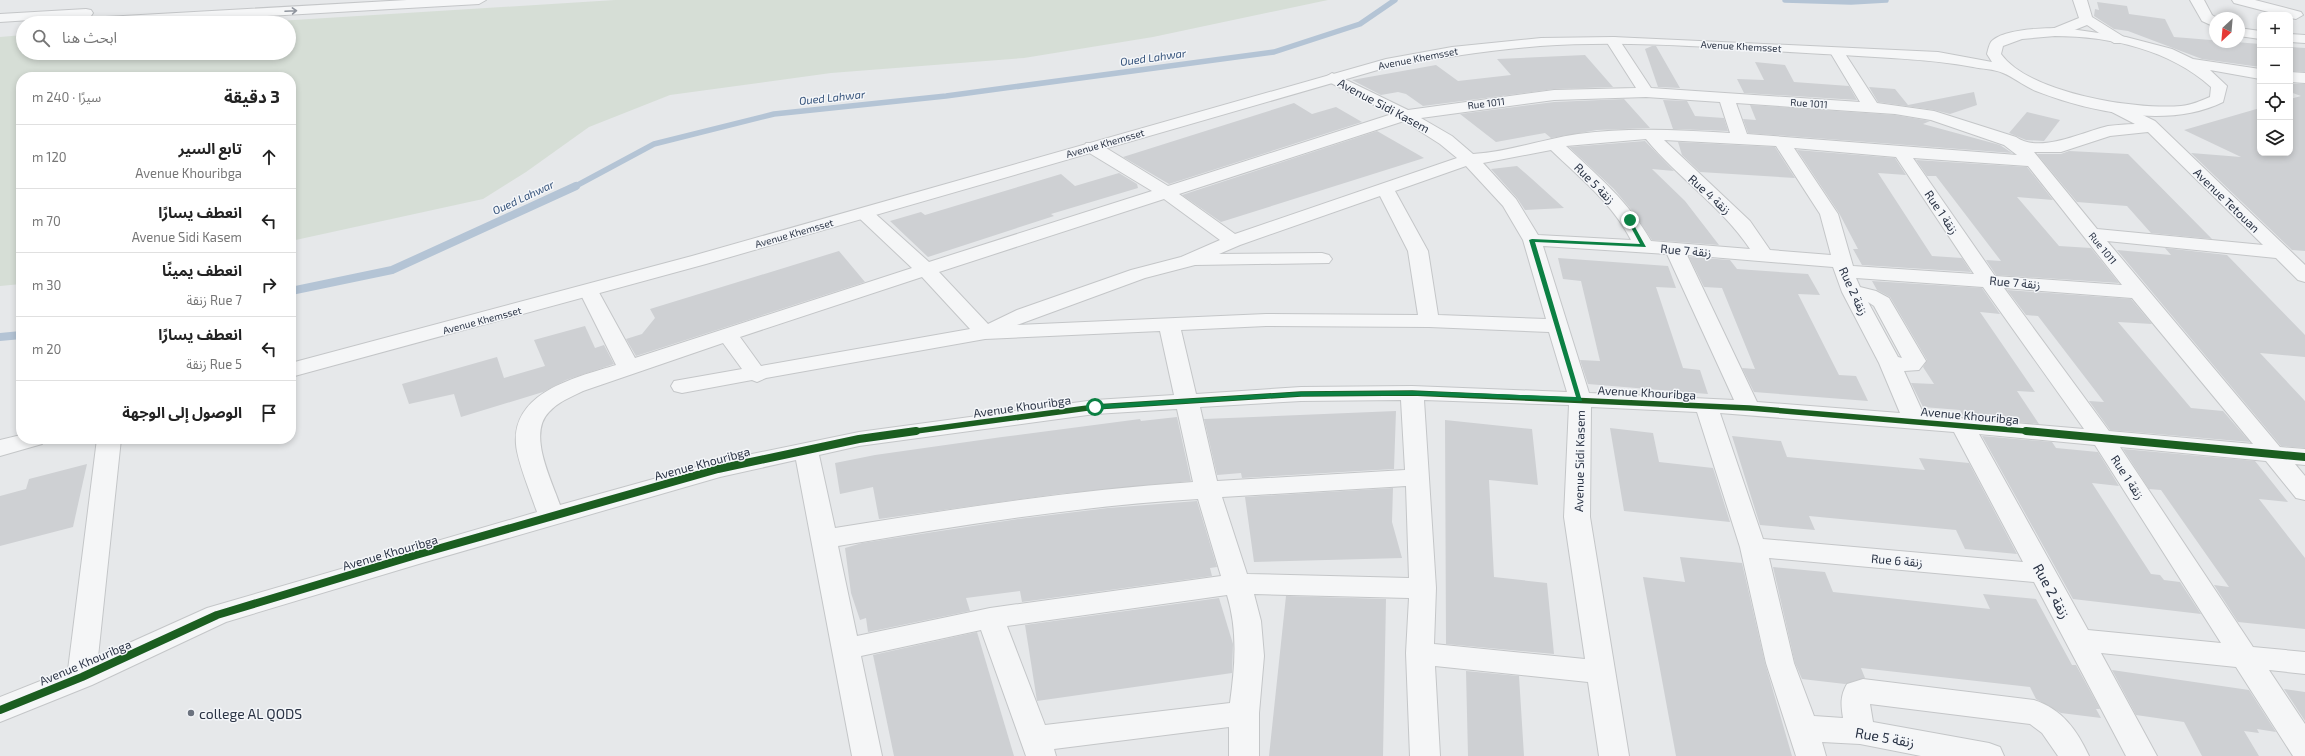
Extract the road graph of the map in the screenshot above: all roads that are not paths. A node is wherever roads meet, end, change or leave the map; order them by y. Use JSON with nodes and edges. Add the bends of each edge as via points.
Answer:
{"nodes":[{"id":1,"x":303,"y":0,"type":"edge"},
{"id":2,"x":479,"y":0,"type":"edge"},
{"id":3,"x":2080,"y":0,"type":"edge"},
{"id":4,"x":2197,"y":0,"type":"edge"},
{"id":5,"x":2239,"y":0,"type":"edge"},
{"id":6,"x":2297,"y":14,"type":"edge"},
{"id":7,"x":34,"y":16,"type":"edge"},
{"id":8,"x":194,"y":16,"type":"edge"},
{"id":9,"x":16,"y":17,"type":"edge"},
{"id":10,"x":0,"y":18,"type":"edge"},
{"id":11,"x":2086,"y":19,"type":"junction"},
{"id":12,"x":2209,"y":19,"type":"edge"},
{"id":13,"x":16,"y":26,"type":"edge"},
{"id":14,"x":0,"y":27,"type":"edge"},
{"id":15,"x":2057,"y":32,"type":"junction"},
{"id":16,"x":2245,"y":33,"type":"edge"},
{"id":17,"x":2257,"y":35,"type":"edge"},
{"id":18,"x":2120,"y":40,"type":"junction"},
{"id":19,"x":1613,"y":41,"type":"junction"},
{"id":20,"x":1997,"y":46,"type":"junction"},
{"id":21,"x":1836,"y":52,"type":"junction"},
{"id":22,"x":1938,"y":56,"type":"junction"},
{"id":23,"x":2185,"y":61,"type":"junction"},
{"id":24,"x":2006,"y":68,"type":"junction"},
{"id":25,"x":2257,"y":74,"type":"edge"},
{"id":26,"x":2257,"y":75,"type":"edge"},
{"id":27,"x":2293,"y":77,"type":"edge"},
{"id":28,"x":1332,"y":78,"type":"junction"},
{"id":29,"x":2305,"y":78,"type":"edge"},
{"id":30,"x":2215,"y":82,"type":"junction"},
{"id":31,"x":1646,"y":92,"type":"junction"},
{"id":32,"x":1726,"y":98,"type":"junction"},
{"id":33,"x":1872,"y":108,"type":"junction"},
{"id":34,"x":1406,"y":114,"type":"junction"},
{"id":35,"x":2153,"y":120,"type":"junction"},
{"id":36,"x":1650,"y":134,"type":"junction"},
{"id":37,"x":1740,"y":138,"type":"junction"},
{"id":38,"x":1782,"y":142,"type":"junction"},
{"id":39,"x":1554,"y":144,"type":"junction"},
{"id":40,"x":1092,"y":147,"type":"junction"},
{"id":41,"x":2019,"y":147,"type":"junction"},
{"id":42,"x":1901,"y":152,"type":"junction"},
{"id":43,"x":1469,"y":159,"type":"junction"},
{"id":44,"x":2034,"y":161,"type":"junction"},
{"id":45,"x":1384,"y":189,"type":"junction"},
{"id":46,"x":1164,"y":191,"type":"junction"},
{"id":47,"x":864,"y":213,"type":"junction"},
{"id":48,"x":2092,"y":234,"type":"junction"},
{"id":49,"x":1532,"y":240,"type":"junction"},
{"id":50,"x":1233,"y":241,"type":"junction"},
{"id":51,"x":1644,"y":246,"type":"junction"},
{"id":52,"x":1675,"y":250,"type":"junction"},
{"id":53,"x":2281,"y":253,"type":"junction"},
{"id":54,"x":1765,"y":257,"type":"junction"},
{"id":55,"x":1322,"y":259,"type":"dead end"},
{"id":56,"x":1188,"y":260,"type":"junction"},
{"id":57,"x":1842,"y":267,"type":"junction"},
{"id":58,"x":926,"y":270,"type":"junction"},
{"id":59,"x":2305,"y":276,"type":"edge"},
{"id":60,"x":1987,"y":280,"type":"junction"},
{"id":61,"x":589,"y":290,"type":"junction"},
{"id":62,"x":2138,"y":292,"type":"junction"},
{"id":63,"x":1429,"y":321,"type":"junction"},
{"id":64,"x":1169,"y":324,"type":"junction"},
{"id":65,"x":1559,"y":326,"type":"junction"},
{"id":66,"x":985,"y":333,"type":"junction"},
{"id":67,"x":727,"y":334,"type":"junction"},
{"id":68,"x":628,"y":368,"type":"junction"},
{"id":69,"x":296,"y":369,"type":"edge"},
{"id":70,"x":757,"y":375,"type":"junction"},
{"id":71,"x":682,"y":386,"type":"dead end"},
{"id":72,"x":1412,"y":393,"type":"junction"},
{"id":73,"x":1580,"y":399,"type":"junction"},
{"id":74,"x":1186,"y":402,"type":"junction"},
{"id":75,"x":1706,"y":406,"type":"junction"},
{"id":76,"x":1749,"y":408,"type":"junction"},
{"id":77,"x":1915,"y":421,"type":"junction"},
{"id":78,"x":1962,"y":425,"type":"junction"},
{"id":79,"x":2102,"y":438,"type":"junction"},
{"id":80,"x":16,"y":444,"type":"edge"},
{"id":81,"x":108,"y":444,"type":"edge"},
{"id":82,"x":0,"y":448,"type":"edge"},
{"id":83,"x":806,"y":449,"type":"junction"},
{"id":84,"x":2272,"y":454,"type":"junction"},
{"id":85,"x":2305,"y":456,"type":"edge"},
{"id":86,"x":1417,"y":477,"type":"junction"},
{"id":87,"x":1208,"y":489,"type":"junction"},
{"id":88,"x":2305,"y":492,"type":"edge"},
{"id":89,"x":551,"y":517,"type":"junction"},
{"id":90,"x":824,"y":539,"type":"junction"},
{"id":91,"x":1753,"y":547,"type":"junction"},
{"id":92,"x":2042,"y":573,"type":"junction"},
{"id":93,"x":1237,"y":584,"type":"junction"},
{"id":94,"x":1423,"y":588,"type":"junction"},
{"id":95,"x":990,"y":618,"type":"junction"},
{"id":96,"x":2079,"y":640,"type":"junction"},
{"id":97,"x":845,"y":649,"type":"junction"},
{"id":98,"x":1420,"y":653,"type":"junction"},
{"id":99,"x":2246,"y":656,"type":"junction"},
{"id":100,"x":2305,"y":663,"type":"edge"},
{"id":101,"x":1601,"y":672,"type":"junction"},
{"id":102,"x":82,"y":677,"type":"junction"},
{"id":103,"x":0,"y":710,"type":"edge"},
{"id":104,"x":1244,"y":713,"type":"junction"},
{"id":105,"x":1804,"y":728,"type":"junction"},
{"id":106,"x":1860,"y":732,"type":"junction"},
{"id":107,"x":1038,"y":748,"type":"edge"},
{"id":108,"x":2305,"y":749,"type":"edge"},
{"id":109,"x":867,"y":756,"type":"edge"},
{"id":110,"x":1244,"y":756,"type":"edge"},
{"id":111,"x":1424,"y":756,"type":"edge"},
{"id":112,"x":1614,"y":756,"type":"edge"},
{"id":113,"x":1811,"y":756,"type":"edge"},
{"id":114,"x":1989,"y":756,"type":"edge"},
{"id":115,"x":2074,"y":756,"type":"edge"},
{"id":116,"x":2142,"y":756,"type":"edge"}],
"edges":[{"from":1,"to":7,"type":"street"},
{"from":8,"to":2,"type":"street","one_way":true},
{"from":3,"to":11,"type":"street"},
{"from":4,"to":12,"type":"street"},
{"from":5,"to":6,"type":"street"},
{"from":9,"to":10,"type":"street"},
{"from":11,"to":15,"type":"street","via":[[2080,24]]},
{"from":11,"to":18,"type":"street"},
{"from":13,"to":14,"type":"street"},
{"from":15,"to":18,"type":"street"},
{"from":15,"to":20,"type":"street","name":"Avenue Khemsset","via":[[2011,36]]},
{"from":16,"to":17,"type":"street"},
{"from":18,"to":23,"type":"street"},
{"from":19,"to":21,"type":"street","name":"Avenue Khemsset"},
{"from":19,"to":28,"type":"street","name":"Avenue Khemsset","via":[[1541,42],[1452,51],[1386,63]]},
{"from":19,"to":31,"type":"street"},
{"from":20,"to":22,"type":"street","name":"Avenue Khemsset"},
{"from":20,"to":24,"type":"street","via":[[1994,54]]},
{"from":21,"to":22,"type":"street","name":"Avenue Khemsset"},
{"from":21,"to":33,"type":"street"},
{"from":22,"to":24,"type":"street","name":"Avenue Khemsset"},
{"from":23,"to":25,"type":"street"},
{"from":23,"to":30,"type":"street","via":[[2206,73]]},
{"from":24,"to":35,"type":"street","name":"Avenue Tetouan","via":[[2042,87],[2069,97],[2112,106]]},
{"from":26,"to":30,"type":"street"},
{"from":27,"to":29,"type":"street"},
{"from":28,"to":34,"type":"street","name":"Avenue Sidi Kasem"},
{"from":28,"to":40,"type":"street","name":"Avenue Khemsset"},
{"from":30,"to":35,"type":"street","via":[[2219,86],[2218,99]]},
{"from":31,"to":32,"type":"street","name":"Rue 1011"},
{"from":31,"to":34,"type":"street","name":"Rue 1011","via":[[1554,95]]},
{"from":32,"to":33,"type":"street","name":"Rue 1011"},
{"from":32,"to":37,"type":"street"},
{"from":33,"to":41,"type":"street","name":"Rue 1011","via":[[1934,116],[1999,137]]},
{"from":34,"to":43,"type":"street","name":"Avenue Sidi Kasem","via":[[1446,140]]},
{"from":34,"to":46,"type":"street","name":"Rue 1011"},
{"from":35,"to":41,"type":"street","via":[[2076,140],[2061,147]]},
{"from":35,"to":53,"type":"street","name":"Avenue Tetouan"},
{"from":36,"to":37,"type":"street"},
{"from":36,"to":39,"type":"street","via":[[1590,138]]},
{"from":36,"to":54,"type":"street","name":"Rue 4 زنقة","via":[[1668,155],[1743,225]]},
{"from":37,"to":38,"type":"street"},
{"from":38,"to":42,"type":"street"},
{"from":38,"to":57,"type":"street","name":"Rue 2 زنقة","via":[[1830,214]]},
{"from":39,"to":43,"type":"street","via":[[1489,158]]},
{"from":39,"to":51,"type":"street","name":"Rue 5 زنقة","via":[[1613,199],[1630,220]]},
{"from":40,"to":46,"type":"street"},
{"from":40,"to":47,"type":"street","name":"Avenue Khemsset"},
{"from":41,"to":44,"type":"street","name":"Rue 1011"},
{"from":42,"to":44,"type":"street"},
{"from":42,"to":60,"type":"street","name":"Rue 1 زنقة"},
{"from":43,"to":45,"type":"street"},
{"from":43,"to":49,"type":"street","name":"Avenue Sidi Kasem","via":[[1510,203]]},
{"from":44,"to":48,"type":"street","name":"Rue 1011"},
{"from":45,"to":50,"type":"street"},
{"from":45,"to":63,"type":"street","via":[[1418,251]]},
{"from":46,"to":50,"type":"street"},
{"from":46,"to":58,"type":"street","name":"Rue 1011"},
{"from":47,"to":58,"type":"street"},
{"from":47,"to":61,"type":"street","name":"Avenue Khemsset"},
{"from":48,"to":53,"type":"street"},
{"from":48,"to":62,"type":"street","name":"Rue 1011"},
{"from":49,"to":51,"type":"street","name":"Rue 7 زنقة"},
{"from":49,"to":65,"type":"street","name":"Avenue Sidi Kasem"},
{"from":50,"to":56,"type":"street"},
{"from":51,"to":52,"type":"street","name":"Rue 7 زنقة"},
{"from":52,"to":54,"type":"street","name":"Rue 7 زنقة"},
{"from":52,"to":76,"type":"street"},
{"from":53,"to":59,"type":"street","name":"Avenue Tetouan"},
{"from":54,"to":57,"type":"street","name":"Rue 7 زنقة"},
{"from":55,"to":56,"type":"street"},
{"from":56,"to":66,"type":"street","via":[[1138,274],[1024,314]]},
{"from":57,"to":60,"type":"street","name":"Rue 7 زنقة"},
{"from":57,"to":77,"type":"street","name":"Rue 2 زنقة","via":[[1852,292],[1869,295],[1882,302],[1915,362],[1911,365],[1890,363]]},
{"from":58,"to":66,"type":"street"},
{"from":58,"to":67,"type":"street","name":"Rue 1011"},
{"from":60,"to":62,"type":"street","name":"Rue 7 زنقة"},
{"from":60,"to":79,"type":"street","name":"Rue 1 زنقة"},
{"from":61,"to":68,"type":"street"},
{"from":61,"to":69,"type":"street","name":"Avenue Khemsset"},
{"from":62,"to":84,"type":"street","name":"Rue 1011"},
{"from":63,"to":64,"type":"street","via":[[1266,320]]},
{"from":63,"to":65,"type":"street"},
{"from":64,"to":66,"type":"street"},
{"from":64,"to":74,"type":"street"},
{"from":65,"to":73,"type":"street","name":"Avenue Sidi Kasem"},
{"from":66,"to":70,"type":"street"},
{"from":67,"to":68,"type":"street","name":"Rue 1011"},
{"from":67,"to":70,"type":"street"},
{"from":68,"to":89,"type":"street","name":"Rue 1011","via":[[558,394],[542,406],[532,419],[527,432],[528,445]]},
{"from":70,"to":71,"type":"street"},
{"from":72,"to":73,"type":"street","name":"Avenue Khouribga"},
{"from":72,"to":74,"type":"street","name":"Avenue Khouribga","via":[[1301,394]]},
{"from":72,"to":86,"type":"street"},
{"from":73,"to":75,"type":"street","name":"Avenue Khouribga"},
{"from":73,"to":101,"type":"street","name":"Avenue Sidi Kasem","via":[[1577,517]]},
{"from":74,"to":83,"type":"street","name":"Avenue Khouribga","via":[[1095,407],[859,438]]},
{"from":74,"to":87,"type":"street"},
{"from":75,"to":76,"type":"street","name":"Avenue Khouribga"},
{"from":75,"to":91,"type":"street"},
{"from":76,"to":77,"type":"street","name":"Avenue Khouribga"},
{"from":77,"to":78,"type":"street","name":"Avenue Khouribga"},
{"from":78,"to":79,"type":"street","name":"Avenue Khouribga"},
{"from":78,"to":92,"type":"street","name":"Rue 2 زنقة"},
{"from":79,"to":84,"type":"street","name":"Avenue Khouribga"},
{"from":79,"to":99,"type":"street","name":"Rue 1 زنقة"},
{"from":80,"to":82,"type":"street"},
{"from":81,"to":102,"type":"street"},
{"from":83,"to":89,"type":"street","name":"Avenue Khouribga","via":[[718,469]]},
{"from":83,"to":90,"type":"street"},
{"from":84,"to":85,"type":"street","name":"Avenue Khouribga"},
{"from":84,"to":88,"type":"street"},
{"from":86,"to":87,"type":"street"},
{"from":86,"to":94,"type":"street"},
{"from":87,"to":90,"type":"street","via":[[1016,508]]},
{"from":87,"to":93,"type":"street"},
{"from":89,"to":102,"type":"street","name":"Avenue Khouribga","via":[[217,615]]},
{"from":90,"to":97,"type":"street"},
{"from":91,"to":92,"type":"street","name":"Rue 6 زنقة"},
{"from":91,"to":105,"type":"street","via":[[1780,663]]},
{"from":92,"to":96,"type":"street","name":"Rue 2 زنقة"},
{"from":93,"to":94,"type":"street"},
{"from":93,"to":95,"type":"street"},
{"from":93,"to":104,"type":"street","via":[[1247,621],[1250,656]]},
{"from":94,"to":98,"type":"street"},
{"from":95,"to":97,"type":"street"},
{"from":95,"to":107,"type":"street"},
{"from":96,"to":99,"type":"street"},
{"from":96,"to":116,"type":"street","name":"Rue 2 زنقة"},
{"from":97,"to":109,"type":"street"},
{"from":98,"to":101,"type":"street"},
{"from":98,"to":111,"type":"street"},
{"from":99,"to":100,"type":"street"},
{"from":99,"to":108,"type":"street","name":"Rue 1 زنقة"},
{"from":101,"to":112,"type":"street","name":"Avenue Sidi Kasem"},
{"from":102,"to":103,"type":"street","name":"Avenue Khouribga"},
{"from":104,"to":107,"type":"street"},
{"from":104,"to":110,"type":"street"},
{"from":105,"to":106,"type":"street","name":"Rue 5 زنقة"},
{"from":105,"to":113,"type":"street"},
{"from":106,"to":114,"type":"street","name":"Rue 5 زنقة"},
{"from":106,"to":115,"type":"street","via":[[1856,695],[1863,691],[1972,703],[2039,714],[2052,723]]}]}
